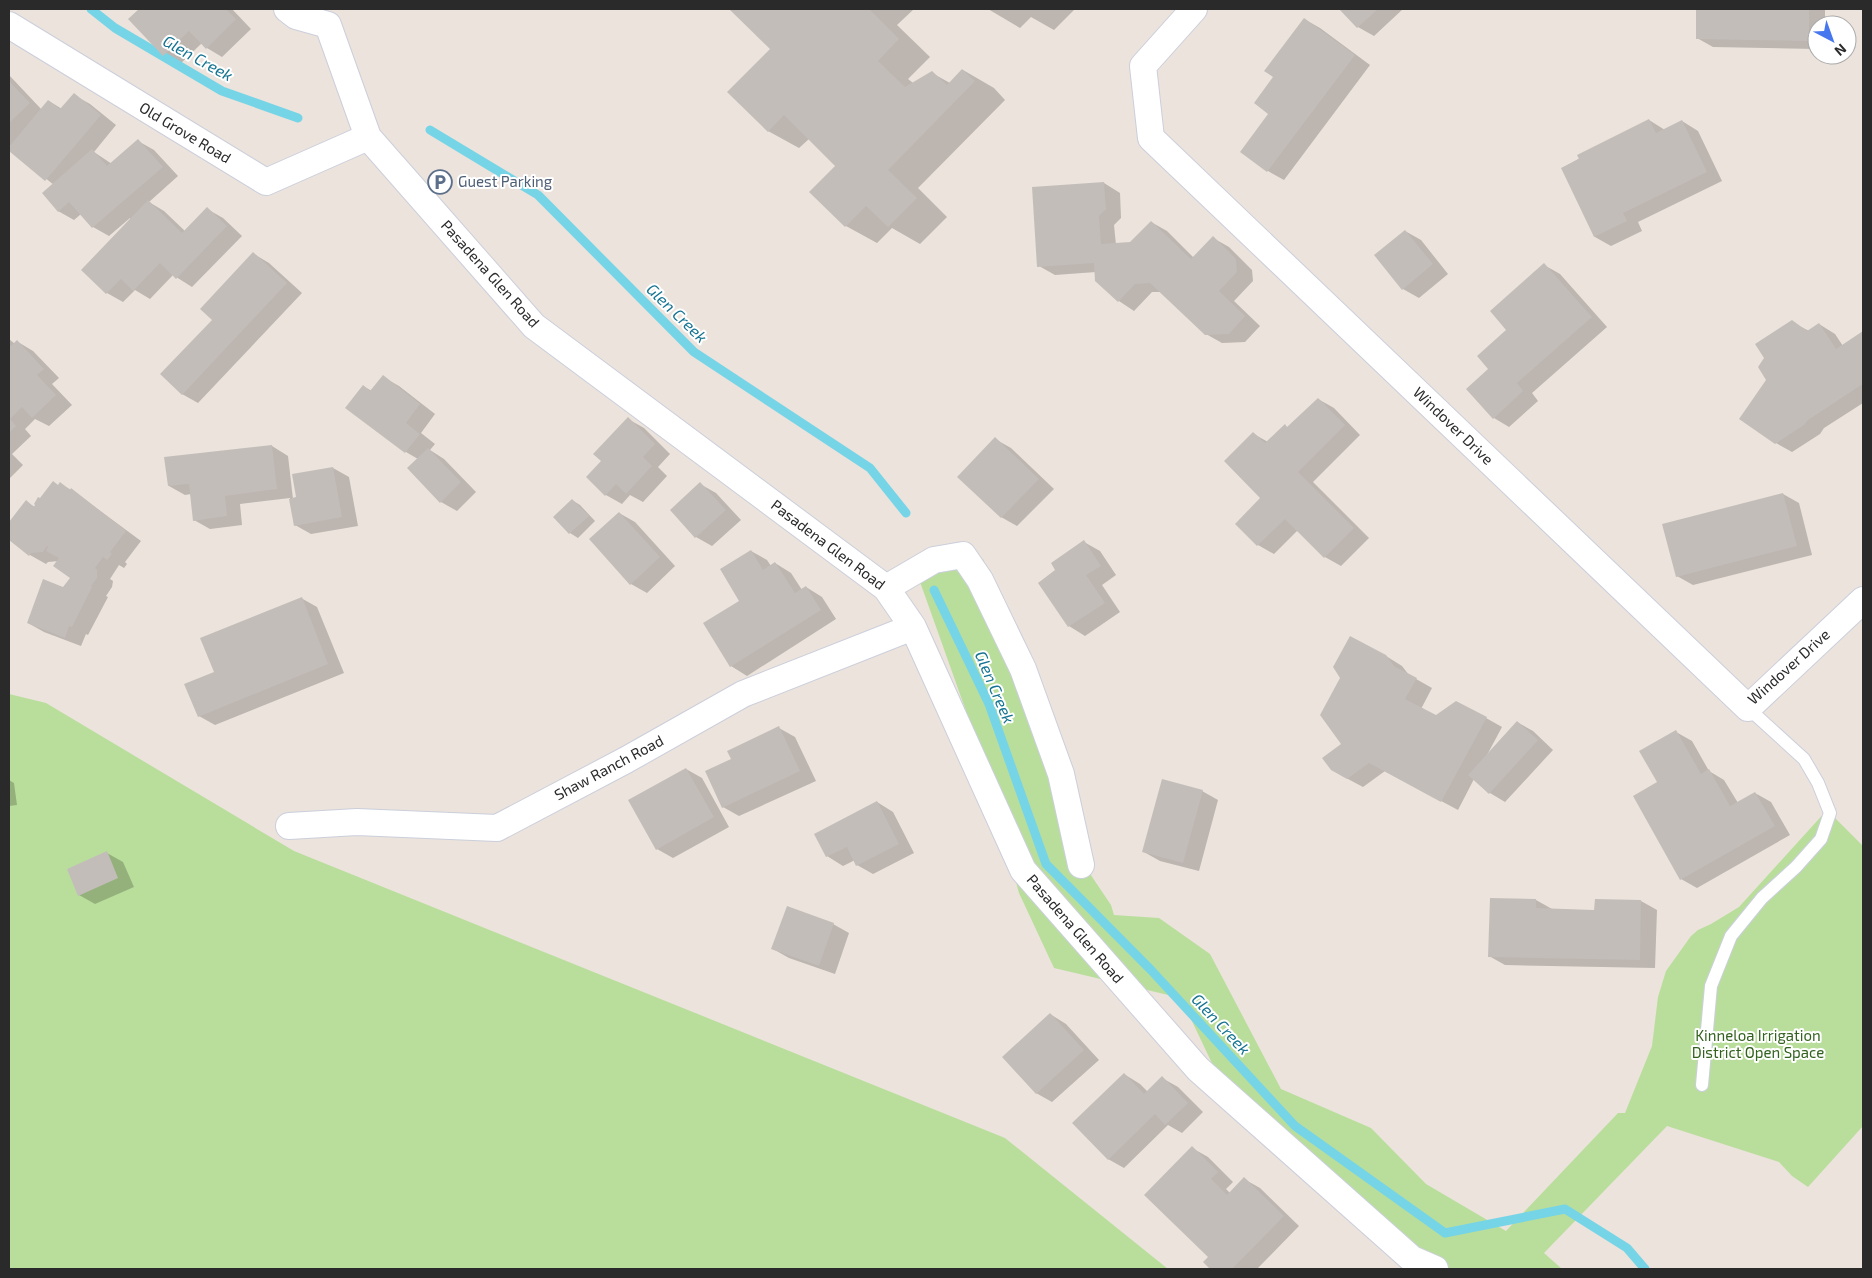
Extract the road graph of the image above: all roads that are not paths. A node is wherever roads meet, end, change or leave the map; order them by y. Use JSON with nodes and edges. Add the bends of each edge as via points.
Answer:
{"nodes":[{"id":1,"x":287,"y":9,"type":"edge"},
{"id":2,"x":1194,"y":9,"type":"edge"},
{"id":3,"x":325,"y":17,"type":"edge"},
{"id":4,"x":9,"y":25,"type":"edge"},
{"id":5,"x":368,"y":137,"type":"junction"},
{"id":6,"x":886,"y":588,"type":"junction"},
{"id":7,"x":1863,"y":600,"type":"edge"},
{"id":8,"x":914,"y":627,"type":"junction"},
{"id":9,"x":1748,"y":708,"type":"junction"},
{"id":10,"x":289,"y":826,"type":"dead end"},
{"id":11,"x":1081,"y":864,"type":"dead end"},
{"id":12,"x":1702,"y":1085,"type":"dead end"},
{"id":13,"x":1435,"y":1269,"type":"edge"}],
"edges":[{"from":1,"to":3,"type":"street","name":"Pasadena Glen Road","via":[[296,16]]},
{"from":2,"to":9,"type":"street","name":"Windover Drive","via":[[1143,66],[1151,138]]},
{"from":3,"to":5,"type":"street","name":"Pasadena Glen Road"},
{"from":4,"to":5,"type":"street","name":"Old Grove Road","via":[[266,182]]},
{"from":5,"to":6,"type":"street","name":"Pasadena Glen Road","via":[[534,326]]},
{"from":6,"to":8,"type":"street","name":"Pasadena Glen Road"},
{"from":6,"to":11,"type":"street","via":[[934,560],[962,556],[980,580],[1023,669],[1061,774]]},
{"from":7,"to":9,"type":"street","name":"Windover Drive"},
{"from":8,"to":10,"type":"street","name":"Shaw Ranch Road","via":[[743,694],[497,828],[356,822]]},
{"from":8,"to":13,"type":"street","name":"Pasadena Glen Road","via":[[1022,870],[1198,1069],[1412,1259]]},
{"from":9,"to":12,"type":"lane","via":[[1804,760],[1830,813],[1821,839],[1762,898],[1731,936],[1711,986]]}]}
